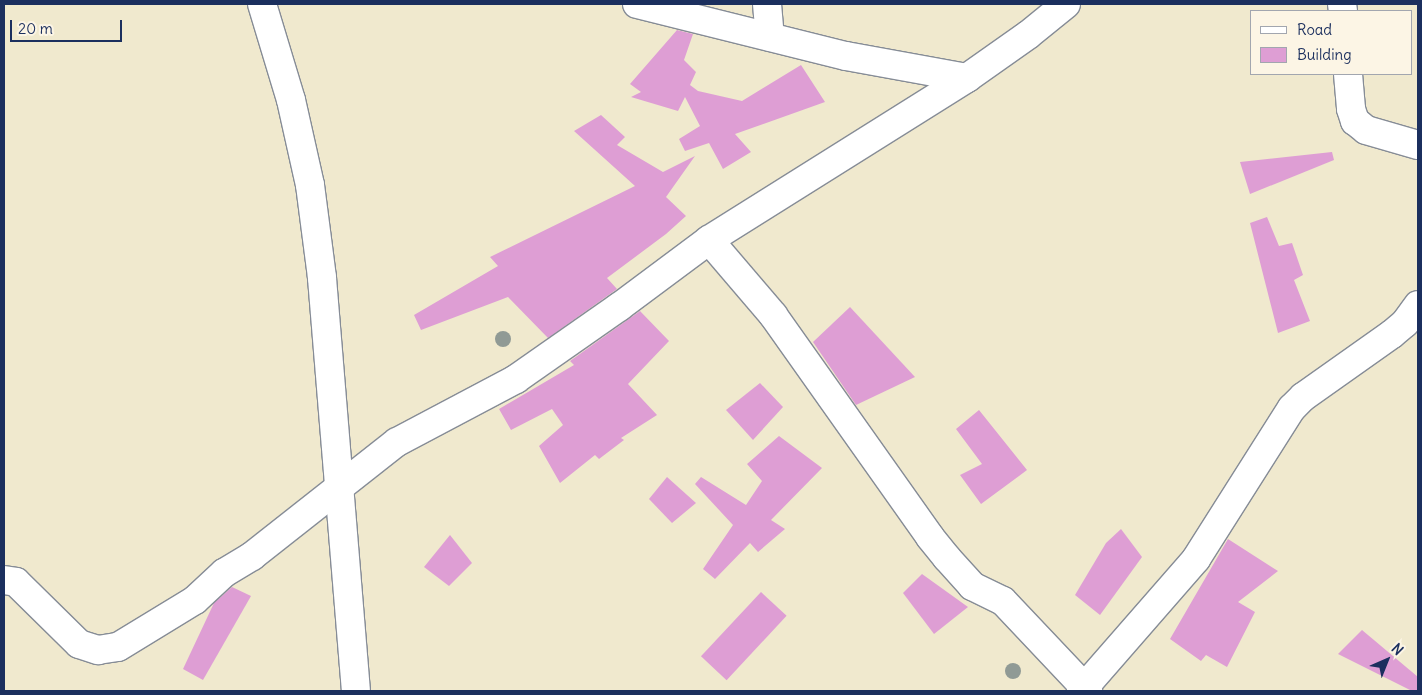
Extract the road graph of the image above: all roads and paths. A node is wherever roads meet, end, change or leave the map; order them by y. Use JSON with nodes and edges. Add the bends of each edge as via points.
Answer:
{"nodes":[{"id":1,"x":262,"y":4,"type":"edge"},
{"id":2,"x":637,"y":4,"type":"edge"},
{"id":3,"x":768,"y":4,"type":"edge"},
{"id":4,"x":1066,"y":4,"type":"edge"},
{"id":5,"x":770,"y":37,"type":"junction"},
{"id":6,"x":1348,"y":75,"type":"edge"},
{"id":7,"x":967,"y":78,"type":"junction"},
{"id":8,"x":1418,"y":145,"type":"edge"},
{"id":9,"x":709,"y":240,"type":"junction"},
{"id":10,"x":1418,"y":305,"type":"edge"},
{"id":11,"x":339,"y":488,"type":"junction"},
{"id":12,"x":4,"y":580,"type":"edge"},
{"id":13,"x":1085,"y":690,"type":"edge"},
{"id":14,"x":356,"y":691,"type":"edge"}],
"edges":[{"from":1,"to":11,"type":"street","via":[[291,100],[310,185],[322,278]]},
{"from":2,"to":5,"type":"street"},
{"from":3,"to":5,"type":"street"},
{"from":4,"to":7,"type":"street"},
{"from":5,"to":7,"type":"street","via":[[846,56]]},
{"from":6,"to":8,"type":"street","via":[[1355,121],[1366,130]]},
{"from":7,"to":9,"type":"street"},
{"from":9,"to":11,"type":"street","via":[[516,379],[397,442]]},
{"from":9,"to":13,"type":"street","via":[[773,315],[947,558],[972,586],[1003,600]]},
{"from":10,"to":13,"type":"street","via":[[1406,323],[1303,396],[1292,408],[1196,559]]},
{"from":11,"to":12,"type":"street","via":[[224,574],[195,600],[118,646],[98,650],[79,644],[16,582]]},
{"from":11,"to":14,"type":"street"}]}
